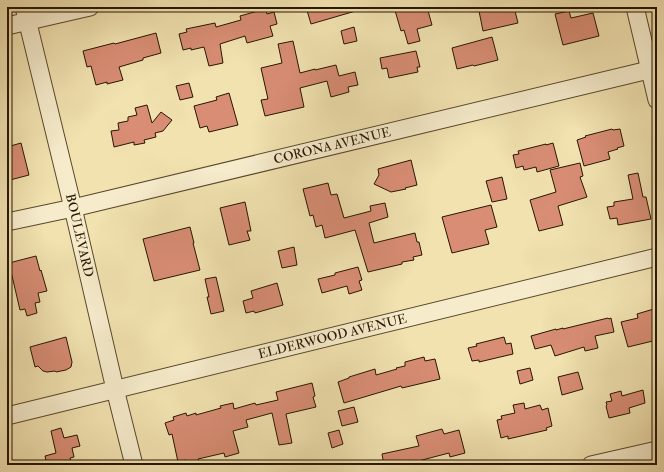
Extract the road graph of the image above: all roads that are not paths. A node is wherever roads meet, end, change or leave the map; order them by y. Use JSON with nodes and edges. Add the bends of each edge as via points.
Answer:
{"nodes":[{"id":1,"x":90,"y":7,"type":"edge"},
{"id":2,"x":635,"y":7,"type":"edge"},
{"id":3,"x":26,"y":14,"type":"edge"},
{"id":4,"x":7,"y":26,"type":"edge"},
{"id":5,"x":653,"y":69,"type":"edge"},
{"id":6,"x":657,"y":100,"type":"edge"},
{"id":7,"x":73,"y":208,"type":"junction"},
{"id":8,"x":7,"y":222,"type":"edge"},
{"id":9,"x":657,"y":256,"type":"edge"},
{"id":10,"x":115,"y":389,"type":"junction"},
{"id":11,"x":7,"y":416,"type":"edge"},
{"id":12,"x":657,"y":450,"type":"edge"},
{"id":13,"x":134,"y":465,"type":"edge"},
{"id":14,"x":591,"y":465,"type":"edge"}],
"edges":[{"from":1,"to":3,"type":"street"},
{"from":2,"to":5,"type":"street"},
{"from":3,"to":4,"type":"street"},
{"from":3,"to":7,"type":"street","name":"BOULEVARD"},
{"from":5,"to":6,"type":"street"},
{"from":5,"to":7,"type":"street","name":"CORONA AVENUE"},
{"from":7,"to":8,"type":"street","name":"CORONA AVENUE"},
{"from":7,"to":10,"type":"street","name":"BOULEVARD"},
{"from":9,"to":10,"type":"street","name":"ELDERWOOD AVENUE"},
{"from":10,"to":11,"type":"street","name":"ELDERWOOD AVENUE"},
{"from":10,"to":13,"type":"street","name":"BOULEVARD"},
{"from":12,"to":14,"type":"street"}]}
